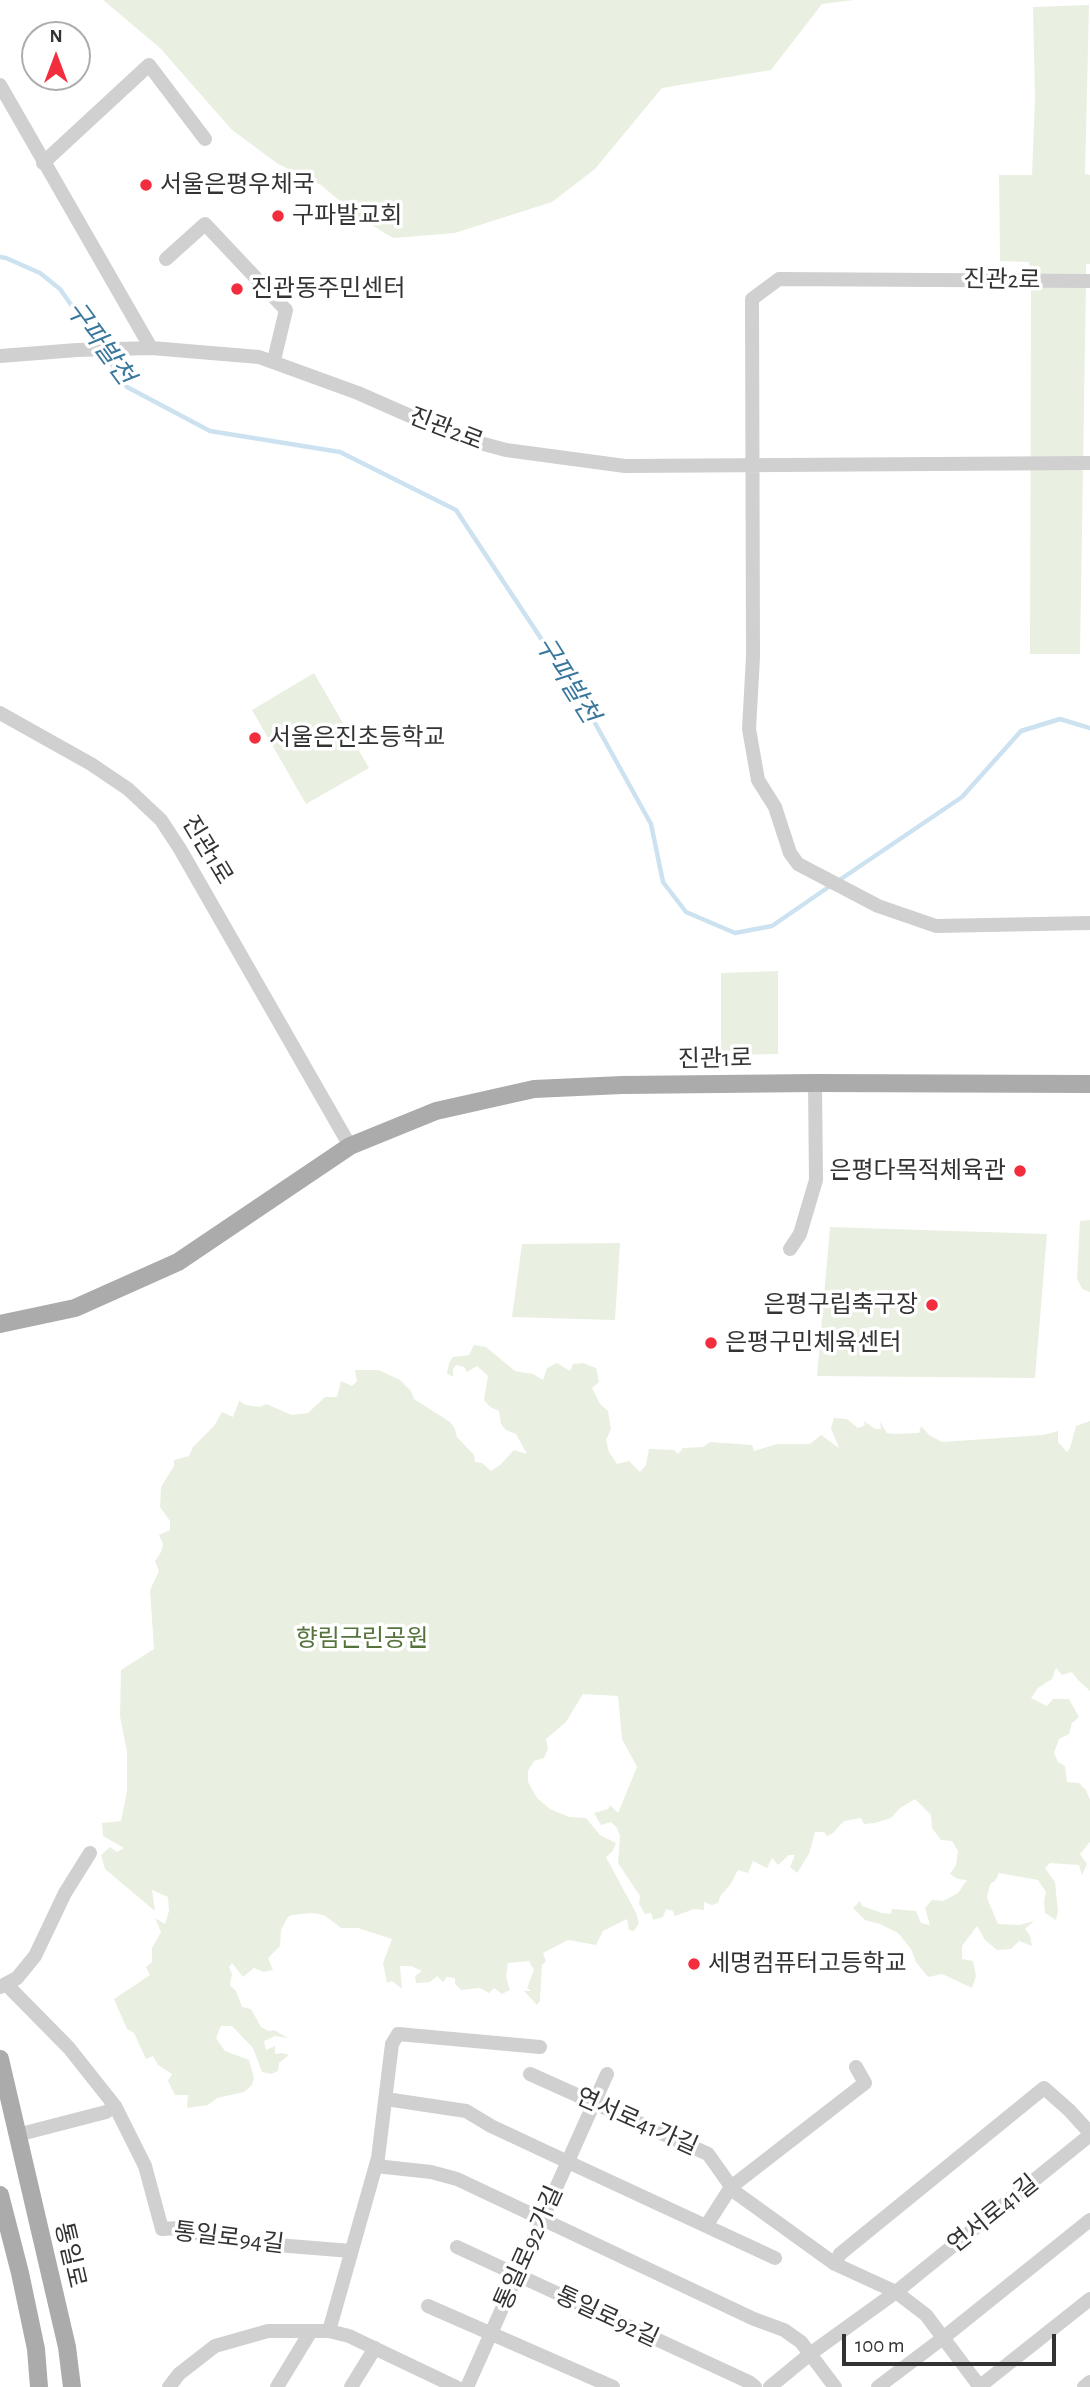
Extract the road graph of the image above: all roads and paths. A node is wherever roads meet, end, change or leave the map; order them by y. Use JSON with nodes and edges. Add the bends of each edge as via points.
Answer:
{"nodes":[{"id":1,"x":0,"y":85,"type":"edge"},
{"id":2,"x":205,"y":139,"type":"dead end"},
{"id":3,"x":43,"y":163,"type":"junction"},
{"id":4,"x":166,"y":259,"type":"dead end"},
{"id":5,"x":1090,"y":281,"type":"edge"},
{"id":6,"x":150,"y":348,"type":"junction"},
{"id":7,"x":0,"y":356,"type":"edge"},
{"id":8,"x":274,"y":360,"type":"junction"},
{"id":9,"x":1090,"y":463,"type":"edge"},
{"id":10,"x":751,"y":466,"type":"junction"},
{"id":11,"x":0,"y":713,"type":"edge"},
{"id":12,"x":1090,"y":923,"type":"edge"},
{"id":13,"x":816,"y":1083,"type":"junction"},
{"id":14,"x":1090,"y":1084,"type":"edge"},
{"id":15,"x":350,"y":1146,"type":"junction"},
{"id":16,"x":790,"y":1249,"type":"dead end"},
{"id":17,"x":0,"y":1324,"type":"edge"},
{"id":18,"x":90,"y":1853,"type":"dead end"},
{"id":19,"x":3,"y":1985,"type":"edge"},
{"id":20,"x":540,"y":2047,"type":"dead end"},
{"id":21,"x":0,"y":2059,"type":"edge"},
{"id":22,"x":856,"y":2067,"type":"dead end"},
{"id":23,"x":530,"y":2074,"type":"dead end"},
{"id":24,"x":607,"y":2074,"type":"dead end"},
{"id":25,"x":386,"y":2099,"type":"junction"},
{"id":26,"x":594,"y":2103,"type":"junction"},
{"id":27,"x":115,"y":2106,"type":"junction"},
{"id":28,"x":1090,"y":2134,"type":"edge"},
{"id":29,"x":17,"y":2135,"type":"junction"},
{"id":30,"x":568,"y":2162,"type":"junction"},
{"id":31,"x":376,"y":2166,"type":"junction"},
{"id":32,"x":731,"y":2187,"type":"junction"},
{"id":33,"x":30,"y":2189,"type":"junction"},
{"id":34,"x":0,"y":2197,"type":"edge"},
{"id":35,"x":542,"y":2220,"type":"junction"},
{"id":36,"x":1090,"y":2220,"type":"edge"},
{"id":37,"x":706,"y":2226,"type":"junction"},
{"id":38,"x":457,"y":2248,"type":"dead end"},
{"id":39,"x":351,"y":2251,"type":"junction"},
{"id":40,"x":775,"y":2258,"type":"dead end"},
{"id":41,"x":835,"y":2264,"type":"junction"},
{"id":42,"x":517,"y":2276,"type":"junction"},
{"id":43,"x":896,"y":2292,"type":"junction"},
{"id":44,"x":1090,"y":2299,"type":"edge"},
{"id":45,"x":428,"y":2306,"type":"dead end"},
{"id":46,"x":312,"y":2332,"type":"junction"},
{"id":47,"x":329,"y":2332,"type":"junction"},
{"id":48,"x":491,"y":2334,"type":"junction"},
{"id":49,"x":943,"y":2338,"type":"junction"},
{"id":50,"x":375,"y":2348,"type":"junction"},
{"id":51,"x":810,"y":2354,"type":"junction"},
{"id":52,"x":433,"y":2382,"type":"edge"},
{"id":53,"x":1090,"y":2382,"type":"edge"},
{"id":54,"x":39,"y":2387,"type":"edge"},
{"id":55,"x":72,"y":2387,"type":"edge"},
{"id":56,"x":169,"y":2387,"type":"edge"},
{"id":57,"x":277,"y":2387,"type":"edge"},
{"id":58,"x":351,"y":2387,"type":"edge"},
{"id":59,"x":456,"y":2387,"type":"edge"},
{"id":60,"x":467,"y":2387,"type":"edge"},
{"id":61,"x":613,"y":2387,"type":"edge"},
{"id":62,"x":755,"y":2387,"type":"edge"},
{"id":63,"x":770,"y":2387,"type":"edge"},
{"id":64,"x":835,"y":2387,"type":"edge"},
{"id":65,"x":878,"y":2387,"type":"edge"},
{"id":66,"x":979,"y":2387,"type":"edge"},
{"id":67,"x":1084,"y":2387,"type":"edge"}],
"edges":[{"from":1,"to":3,"type":"street"},
{"from":2,"to":3,"type":"street","via":[[149,65]]},
{"from":3,"to":6,"type":"street"},
{"from":4,"to":8,"type":"street","via":[[205,225],[286,310]]},
{"from":5,"to":10,"type":"street","name":"진관2로","via":[[779,279],[752,299]]},
{"from":6,"to":7,"type":"street","name":"진관2로"},
{"from":6,"to":8,"type":"street","name":"진관2로"},
{"from":8,"to":10,"type":"street","name":"진관2로","via":[[458,438],[506,450],[625,466]]},
{"from":9,"to":10,"type":"street","name":"진관2로"},
{"from":10,"to":12,"type":"street","via":[[749,729],[758,780],[775,807],[790,853],[799,864],[878,906],[936,926]]},
{"from":11,"to":15,"type":"street","name":"진관1로","via":[[92,764],[161,820]]},
{"from":13,"to":14,"type":"main road","name":"진관1로"},
{"from":13,"to":15,"type":"main road","name":"진관1로","via":[[534,1089],[436,1111]]},
{"from":13,"to":16,"type":"street","via":[[816,1180],[800,1234]]},
{"from":15,"to":17,"type":"main road","name":"진관1로","via":[[178,1262],[75,1308]]},
{"from":18,"to":19,"type":"street","via":[[35,1956],[17,1978]]},
{"from":19,"to":27,"type":"street","name":"통일로94길","via":[[69,2048]]},
{"from":20,"to":25,"type":"street","via":[[398,2034],[392,2044]]},
{"from":21,"to":29,"type":"main road","name":"통일로"},
{"from":22,"to":32,"type":"street","via":[[865,2083]]},
{"from":23,"to":26,"type":"street","name":"연서로41가길"},
{"from":24,"to":26,"type":"street","name":"통일로92가길"},
{"from":25,"to":30,"type":"street","name":"통일로92가길","via":[[466,2111]]},
{"from":25,"to":31,"type":"street"},
{"from":26,"to":30,"type":"street","name":"통일로92가길"},
{"from":26,"to":32,"type":"street","name":"연서로41가길","via":[[708,2154]]},
{"from":27,"to":29,"type":"street"},
{"from":27,"to":39,"type":"street","name":"통일로94길","via":[[145,2166],[162,2229],[178,2228],[240,2242]]},
{"from":28,"to":41,"type":"street","name":"연서로41길","via":[[1044,2088],[840,2254]]},
{"from":28,"to":43,"type":"street","name":"연서로41길"},
{"from":29,"to":33,"type":"main road","name":"통일로"},
{"from":30,"to":35,"type":"street","name":"통일로92가길"},
{"from":30,"to":37,"type":"street"},
{"from":31,"to":35,"type":"street","via":[[457,2179]]},
{"from":31,"to":39,"type":"street"},
{"from":32,"to":37,"type":"street"},
{"from":32,"to":41,"type":"street","name":"연서로41가길"},
{"from":33,"to":34,"type":"main road"},
{"from":33,"to":55,"type":"main road","name":"통일로"},
{"from":34,"to":54,"type":"main road","via":[[31,2323]]},
{"from":35,"to":42,"type":"street","name":"통일로92가길"},
{"from":35,"to":51,"type":"street","via":[[784,2330]]},
{"from":36,"to":49,"type":"street"},
{"from":37,"to":40,"type":"street"},
{"from":38,"to":42,"type":"street","name":"통일로92길"},
{"from":39,"to":47,"type":"street"},
{"from":41,"to":43,"type":"street","name":"연서로41가길"},
{"from":42,"to":48,"type":"street","name":"통일로92가길"},
{"from":42,"to":62,"type":"street","name":"통일로92길"},
{"from":43,"to":49,"type":"street","name":"연서로41가길","via":[[926,2315]]},
{"from":43,"to":51,"type":"street"},
{"from":44,"to":66,"type":"street","name":"연서로41가길"},
{"from":45,"to":48,"type":"street"},
{"from":46,"to":47,"type":"street"},
{"from":46,"to":56,"type":"street","via":[[268,2332],[215,2346]]},
{"from":46,"to":57,"type":"street"},
{"from":47,"to":50,"type":"street"},
{"from":48,"to":60,"type":"street","name":"통일로92가길"},
{"from":48,"to":61,"type":"street","name":"통일로92가길"},
{"from":49,"to":65,"type":"street"},
{"from":49,"to":66,"type":"street","name":"연서로41가길"},
{"from":50,"to":52,"type":"street"},
{"from":50,"to":58,"type":"street"},
{"from":51,"to":63,"type":"street"},
{"from":51,"to":64,"type":"street"},
{"from":52,"to":59,"type":"street"},
{"from":53,"to":67,"type":"street"}]}
